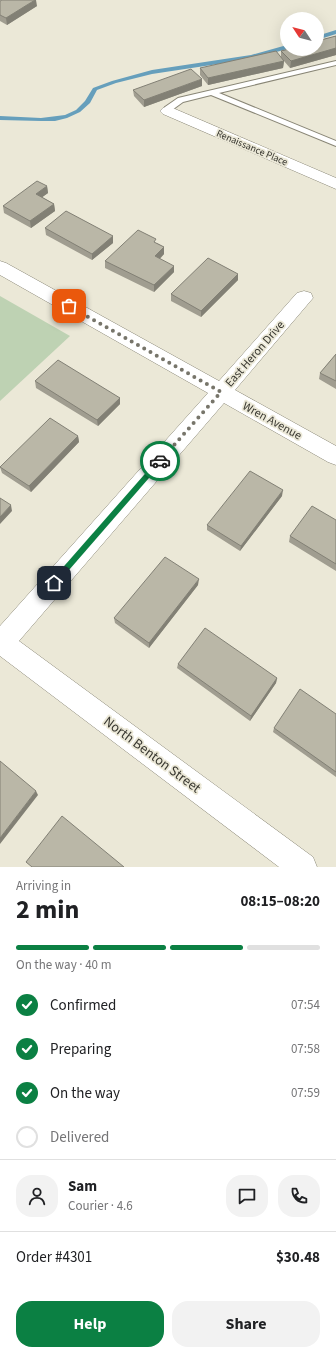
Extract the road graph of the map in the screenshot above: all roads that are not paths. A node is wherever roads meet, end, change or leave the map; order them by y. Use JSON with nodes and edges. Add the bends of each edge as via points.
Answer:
{"nodes":[{"id":1,"x":336,"y":63,"type":"edge"},
{"id":2,"x":212,"y":93,"type":"junction"},
{"id":3,"x":168,"y":112,"type":"joint"},
{"id":4,"x":336,"y":144,"type":"edge"},
{"id":5,"x":336,"y":184,"type":"edge"},
{"id":6,"x":0,"y":267,"type":"edge"},
{"id":7,"x":304,"y":298,"type":"dead end"},
{"id":8,"x":221,"y":392,"type":"junction"},
{"id":9,"x":336,"y":456,"type":"edge"},
{"id":10,"x":1,"y":643,"type":"edge"},
{"id":11,"x":303,"y":867,"type":"edge"}],
"edges":[{"from":1,"to":2,"type":"lane"},
{"from":2,"to":3,"type":"lane","via":[[181,100],[168,109]]},
{"from":2,"to":4,"type":"lane"},
{"from":3,"to":5,"type":"street","name":"Renaissance Place"},
{"from":6,"to":8,"type":"street","name":"Wren Avenue"},
{"from":7,"to":8,"type":"street","name":"East Heron Drive"},
{"from":8,"to":9,"type":"street","name":"Wren Avenue"},
{"from":8,"to":10,"type":"street","name":"East Heron Drive"},
{"from":10,"to":11,"type":"street","name":"North Benton Street"}]}
